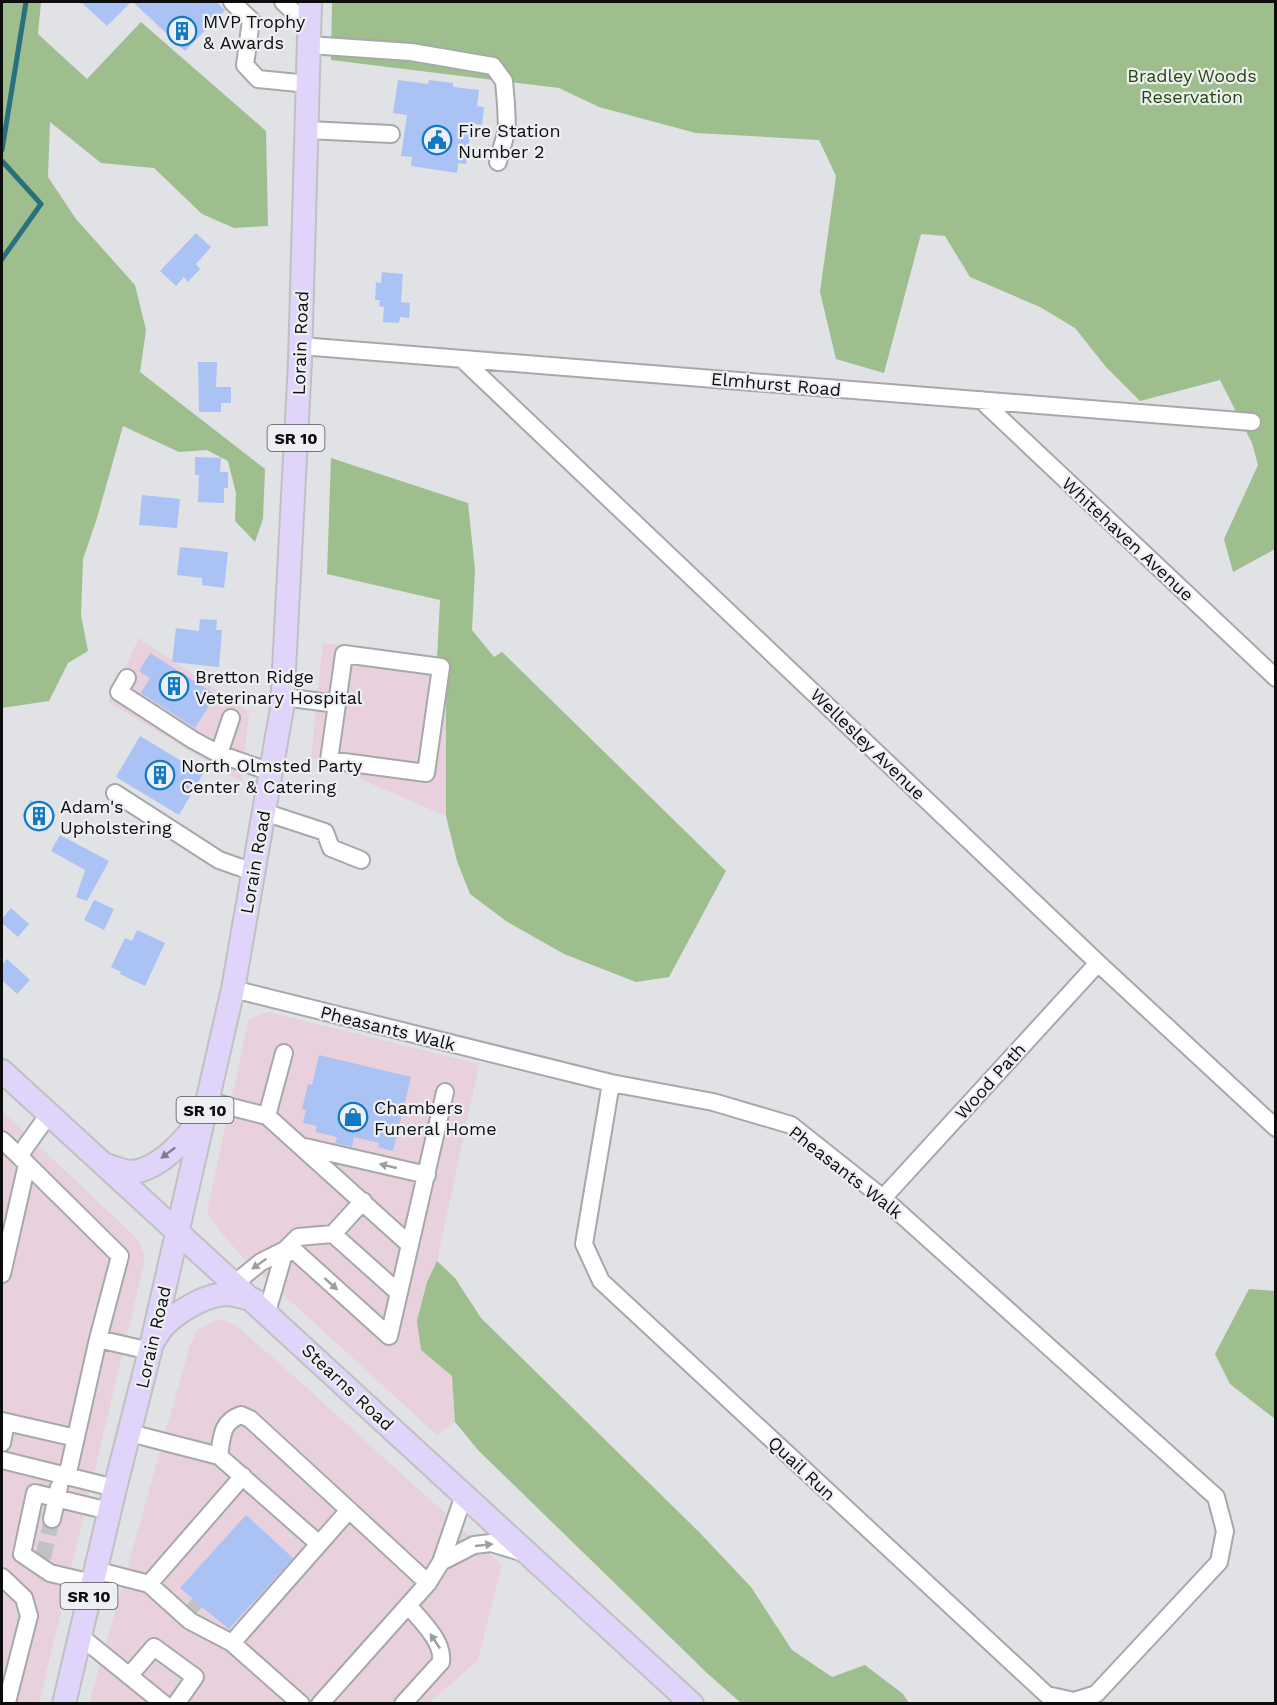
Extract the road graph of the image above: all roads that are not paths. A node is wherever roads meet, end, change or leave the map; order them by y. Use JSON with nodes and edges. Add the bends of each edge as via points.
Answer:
{"nodes":[{"id":1,"x":232,"y":2,"type":"edge"},
{"id":2,"x":283,"y":2,"type":"edge"},
{"id":3,"x":310,"y":2,"type":"edge"},
{"id":4,"x":309,"y":36,"type":"junction"},
{"id":5,"x":308,"y":84,"type":"junction"},
{"id":6,"x":307,"y":130,"type":"junction"},
{"id":7,"x":391,"y":134,"type":"dead end"},
{"id":8,"x":498,"y":162,"type":"dead end"},
{"id":9,"x":300,"y":346,"type":"junction"},
{"id":10,"x":462,"y":359,"type":"junction"},
{"id":11,"x":981,"y":400,"type":"junction"},
{"id":12,"x":1252,"y":422,"type":"dead end"},
{"id":13,"x":127,"y":678,"type":"dead end"},
{"id":14,"x":1275,"y":678,"type":"edge"},
{"id":15,"x":283,"y":697,"type":"junction"},
{"id":16,"x":337,"y":704,"type":"junction"},
{"id":17,"x":231,"y":718,"type":"dead end"},
{"id":18,"x":219,"y":754,"type":"junction"},
{"id":19,"x":271,"y":772,"type":"junction"},
{"id":20,"x":115,"y":792,"type":"dead end"},
{"id":21,"x":264,"y":812,"type":"junction"},
{"id":22,"x":361,"y":860,"type":"dead end"},
{"id":23,"x":253,"y":872,"type":"junction"},
{"id":24,"x":1098,"y":963,"type":"junction"},
{"id":25,"x":233,"y":989,"type":"junction"},
{"id":26,"x":284,"y":1053,"type":"dead end"},
{"id":27,"x":2,"y":1071,"type":"edge"},
{"id":28,"x":611,"y":1083,"type":"junction"},
{"id":29,"x":445,"y":1092,"type":"dead end"},
{"id":30,"x":207,"y":1105,"type":"junction"},
{"id":31,"x":49,"y":1114,"type":"junction"},
{"id":32,"x":267,"y":1116,"type":"junction"},
{"id":33,"x":1275,"y":1128,"type":"edge"},
{"id":34,"x":2,"y":1140,"type":"edge"},
{"id":35,"x":302,"y":1146,"type":"junction"},
{"id":36,"x":23,"y":1160,"type":"junction"},
{"id":37,"x":106,"y":1165,"type":"junction"},
{"id":38,"x":427,"y":1175,"type":"junction"},
{"id":39,"x":883,"y":1198,"type":"junction"},
{"id":40,"x":363,"y":1202,"type":"junction"},
{"id":41,"x":178,"y":1231,"type":"junction"},
{"id":42,"x":333,"y":1234,"type":"junction"},
{"id":43,"x":410,"y":1245,"type":"junction"},
{"id":44,"x":285,"y":1250,"type":"junction"},
{"id":45,"x":2,"y":1274,"type":"edge"},
{"id":46,"x":236,"y":1283,"type":"junction"},
{"id":47,"x":399,"y":1293,"type":"junction"},
{"id":48,"x":261,"y":1306,"type":"junction"},
{"id":49,"x":98,"y":1339,"type":"junction"},
{"id":50,"x":150,"y":1351,"type":"junction"},
{"id":51,"x":4,"y":1421,"type":"edge"},
{"id":52,"x":130,"y":1433,"type":"junction"},
{"id":53,"x":76,"y":1438,"type":"junction"},
{"id":54,"x":2,"y":1443,"type":"edge"},
{"id":55,"x":219,"y":1456,"type":"junction"},
{"id":56,"x":2,"y":1460,"type":"edge"},
{"id":57,"x":243,"y":1476,"type":"junction"},
{"id":58,"x":64,"y":1477,"type":"junction"},
{"id":59,"x":115,"y":1488,"type":"junction"},
{"id":60,"x":464,"y":1495,"type":"junction"},
{"id":61,"x":57,"y":1498,"type":"junction"},
{"id":62,"x":349,"y":1510,"type":"junction"},
{"id":63,"x":109,"y":1511,"type":"junction"},
{"id":64,"x":52,"y":1519,"type":"tunnel mouth"},
{"id":65,"x":320,"y":1544,"type":"junction"},
{"id":66,"x":529,"y":1555,"type":"junction"},
{"id":67,"x":441,"y":1562,"type":"junction"},
{"id":68,"x":2,"y":1577,"type":"edge"},
{"id":69,"x":94,"y":1577,"type":"junction"},
{"id":70,"x":428,"y":1583,"type":"junction"},
{"id":71,"x":149,"y":1584,"type":"junction"},
{"id":72,"x":164,"y":1598,"type":"junction"},
{"id":73,"x":408,"y":1605,"type":"junction"},
{"id":74,"x":1160,"y":1626,"type":"joint"},
{"id":75,"x":209,"y":1630,"type":"junction"},
{"id":76,"x":80,"y":1636,"type":"junction"},
{"id":77,"x":232,"y":1643,"type":"junction"},
{"id":78,"x":129,"y":1676,"type":"junction"},
{"id":79,"x":329,"y":1701,"type":"edge"},
{"id":80,"x":7,"y":1702,"type":"edge"},
{"id":81,"x":64,"y":1704,"type":"edge"},
{"id":82,"x":164,"y":1704,"type":"edge"},
{"id":83,"x":176,"y":1704,"type":"edge"},
{"id":84,"x":301,"y":1704,"type":"edge"},
{"id":85,"x":404,"y":1704,"type":"edge"},
{"id":86,"x":693,"y":1704,"type":"edge"}],
"edges":[{"from":1,"to":5,"type":"street","via":[[251,20],[245,65],[258,79]]},
{"from":2,"to":4,"type":"street"},
{"from":3,"to":4,"type":"main road","name":"Lorain Road","number":"SR 10"},
{"from":4,"to":5,"type":"main road","name":"Lorain Road","number":"SR 10"},
{"from":4,"to":8,"type":"street","via":[[493,66],[504,81],[506,104],[507,129]]},
{"from":5,"to":6,"type":"main road","name":"Lorain Road","number":"SR 10"},
{"from":6,"to":7,"type":"street"},
{"from":6,"to":9,"type":"main road","name":"Lorain Road","number":"SR 10"},
{"from":9,"to":10,"type":"street","name":"Elmhurst Road"},
{"from":9,"to":15,"type":"main road","name":"Lorain Road","number":"SR 10"},
{"from":10,"to":11,"type":"street","name":"Elmhurst Road"},
{"from":10,"to":24,"type":"street","name":"Wellesley Avenue"},
{"from":11,"to":12,"type":"street","name":"Elmhurst Road"},
{"from":11,"to":14,"type":"street","name":"Whitehaven Avenue"},
{"from":13,"to":18,"type":"street","via":[[119,692]]},
{"from":15,"to":16,"type":"street"},
{"from":15,"to":19,"type":"main road","name":"Lorain Road","number":"SR 10"},
{"from":16,"to":16,"type":"street","via":[[329,760],[426,773],[441,667],[344,654]]},
{"from":17,"to":18,"type":"street"},
{"from":18,"to":19,"type":"street"},
{"from":19,"to":21,"type":"main road","name":"Lorain Road","number":"SR 10"},
{"from":20,"to":23,"type":"street","via":[[219,860]]},
{"from":21,"to":22,"type":"street","via":[[325,831],[331,848]]},
{"from":21,"to":23,"type":"main road","name":"Lorain Road","number":"SR 10"},
{"from":23,"to":25,"type":"main road","name":"Lorain Road","number":"SR 10"},
{"from":24,"to":33,"type":"street","name":"Wellesley Avenue"},
{"from":24,"to":39,"type":"street","name":"Wood Path"},
{"from":25,"to":28,"type":"street","name":"Pheasants Walk"},
{"from":25,"to":30,"type":"main road","name":"Lorain Road","number":"SR 10"},
{"from":26,"to":32,"type":"street"},
{"from":27,"to":31,"type":"main road","name":"Stearns Road"},
{"from":28,"to":39,"type":"street","name":"Pheasants Walk","via":[[713,1102],[791,1125]]},
{"from":28,"to":74,"type":"street","name":"Quail Run","via":[[584,1244],[601,1281],[1047,1695],[1074,1701],[1096,1694]]},
{"from":29,"to":38,"type":"street"},
{"from":30,"to":32,"type":"street"},
{"from":30,"to":37,"type":"main road","one_way":true,"via":[[189,1135],[167,1156],[128,1172]]},
{"from":30,"to":41,"type":"main road","name":"Lorain Road","number":"SR 10"},
{"from":31,"to":36,"type":"street"},
{"from":31,"to":37,"type":"main road","name":"Stearns Road"},
{"from":32,"to":35,"type":"street"},
{"from":34,"to":36,"type":"street"},
{"from":38,"to":35,"type":"street","one_way":true},
{"from":35,"to":40,"type":"street"},
{"from":36,"to":45,"type":"street"},
{"from":36,"to":49,"type":"street","via":[[120,1256]]},
{"from":37,"to":41,"type":"main road","name":"Stearns Road"},
{"from":38,"to":43,"type":"street"},
{"from":39,"to":74,"type":"street","name":"Pheasants Walk","via":[[1216,1497],[1225,1531],[1219,1562]]},
{"from":40,"to":42,"type":"street"},
{"from":40,"to":43,"type":"street"},
{"from":41,"to":46,"type":"main road","name":"Stearns Road"},
{"from":41,"to":50,"type":"main road","name":"Lorain Road","number":"SR 10"},
{"from":42,"to":44,"type":"street","via":[[298,1237]]},
{"from":42,"to":47,"type":"street"},
{"from":43,"to":47,"type":"street"},
{"from":44,"to":46,"type":"street","one_way":true,"via":[[261,1262]]},
{"from":44,"to":47,"type":"street","one_way":true,"via":[[297,1253],[389,1336]]},
{"from":44,"to":48,"type":"street"},
{"from":46,"to":48,"type":"main road","name":"Stearns Road"},
{"from":48,"to":50,"type":"main road","via":[[225,1294],[199,1302],[159,1330]]},
{"from":48,"to":60,"type":"main road","name":"Stearns Road"},
{"from":49,"to":50,"type":"street"},
{"from":49,"to":53,"type":"street"},
{"from":50,"to":52,"type":"main road","name":"Lorain Road","number":"SR 10"},
{"from":51,"to":53,"type":"street"},
{"from":51,"to":54,"type":"street"},
{"from":52,"to":55,"type":"street"},
{"from":52,"to":59,"type":"main road","name":"Lorain Road","number":"SR 10"},
{"from":53,"to":58,"type":"street"},
{"from":55,"to":57,"type":"street"},
{"from":55,"to":62,"type":"street","via":[[222,1432],[231,1418],[241,1415]]},
{"from":56,"to":58,"type":"street"},
{"from":57,"to":65,"type":"street"},
{"from":57,"to":71,"type":"street"},
{"from":58,"to":59,"type":"street"},
{"from":58,"to":61,"type":"street"},
{"from":59,"to":63,"type":"main road","name":"Lorain Road","number":"SR 10"},
{"from":60,"to":66,"type":"main road","name":"Stearns Road"},
{"from":60,"to":67,"type":"street"},
{"from":61,"to":63,"type":"street"},
{"from":61,"to":64,"type":"street"},
{"from":61,"to":69,"type":"street","via":[[35,1493],[22,1554],[42,1563],[50,1573]]},
{"from":62,"to":65,"type":"street"},
{"from":62,"to":70,"type":"street"},
{"from":63,"to":69,"type":"main road","name":"Lorain Road","number":"SR 10"},
{"from":65,"to":77,"type":"street"},
{"from":67,"to":66,"type":"street","one_way":true,"via":[[474,1545],[491,1543]]},
{"from":66,"to":86,"type":"main road","name":"Stearns Road"},
{"from":67,"to":70,"type":"street"},
{"from":68,"to":80,"type":"street","via":[[24,1598],[29,1616]]},
{"from":69,"to":71,"type":"street"},
{"from":69,"to":76,"type":"main road","name":"Lorain Road","number":"SR 10"},
{"from":70,"to":73,"type":"street"},
{"from":71,"to":72,"type":"street"},
{"from":72,"to":75,"type":"street","via":[[190,1621]]},
{"from":72,"to":75,"type":"street","via":[[192,1609]]},
{"from":73,"to":79,"type":"street"},
{"from":85,"to":73,"type":"street","one_way":true,"via":[[441,1662],[442,1654]]},
{"from":75,"to":77,"type":"street"},
{"from":76,"to":78,"type":"street"},
{"from":76,"to":81,"type":"main road","name":"Lorain Road","number":"SR 10"},
{"from":77,"to":84,"type":"street"},
{"from":78,"to":82,"type":"street"},
{"from":78,"to":83,"type":"street","via":[[154,1647],[195,1677]]}]}
